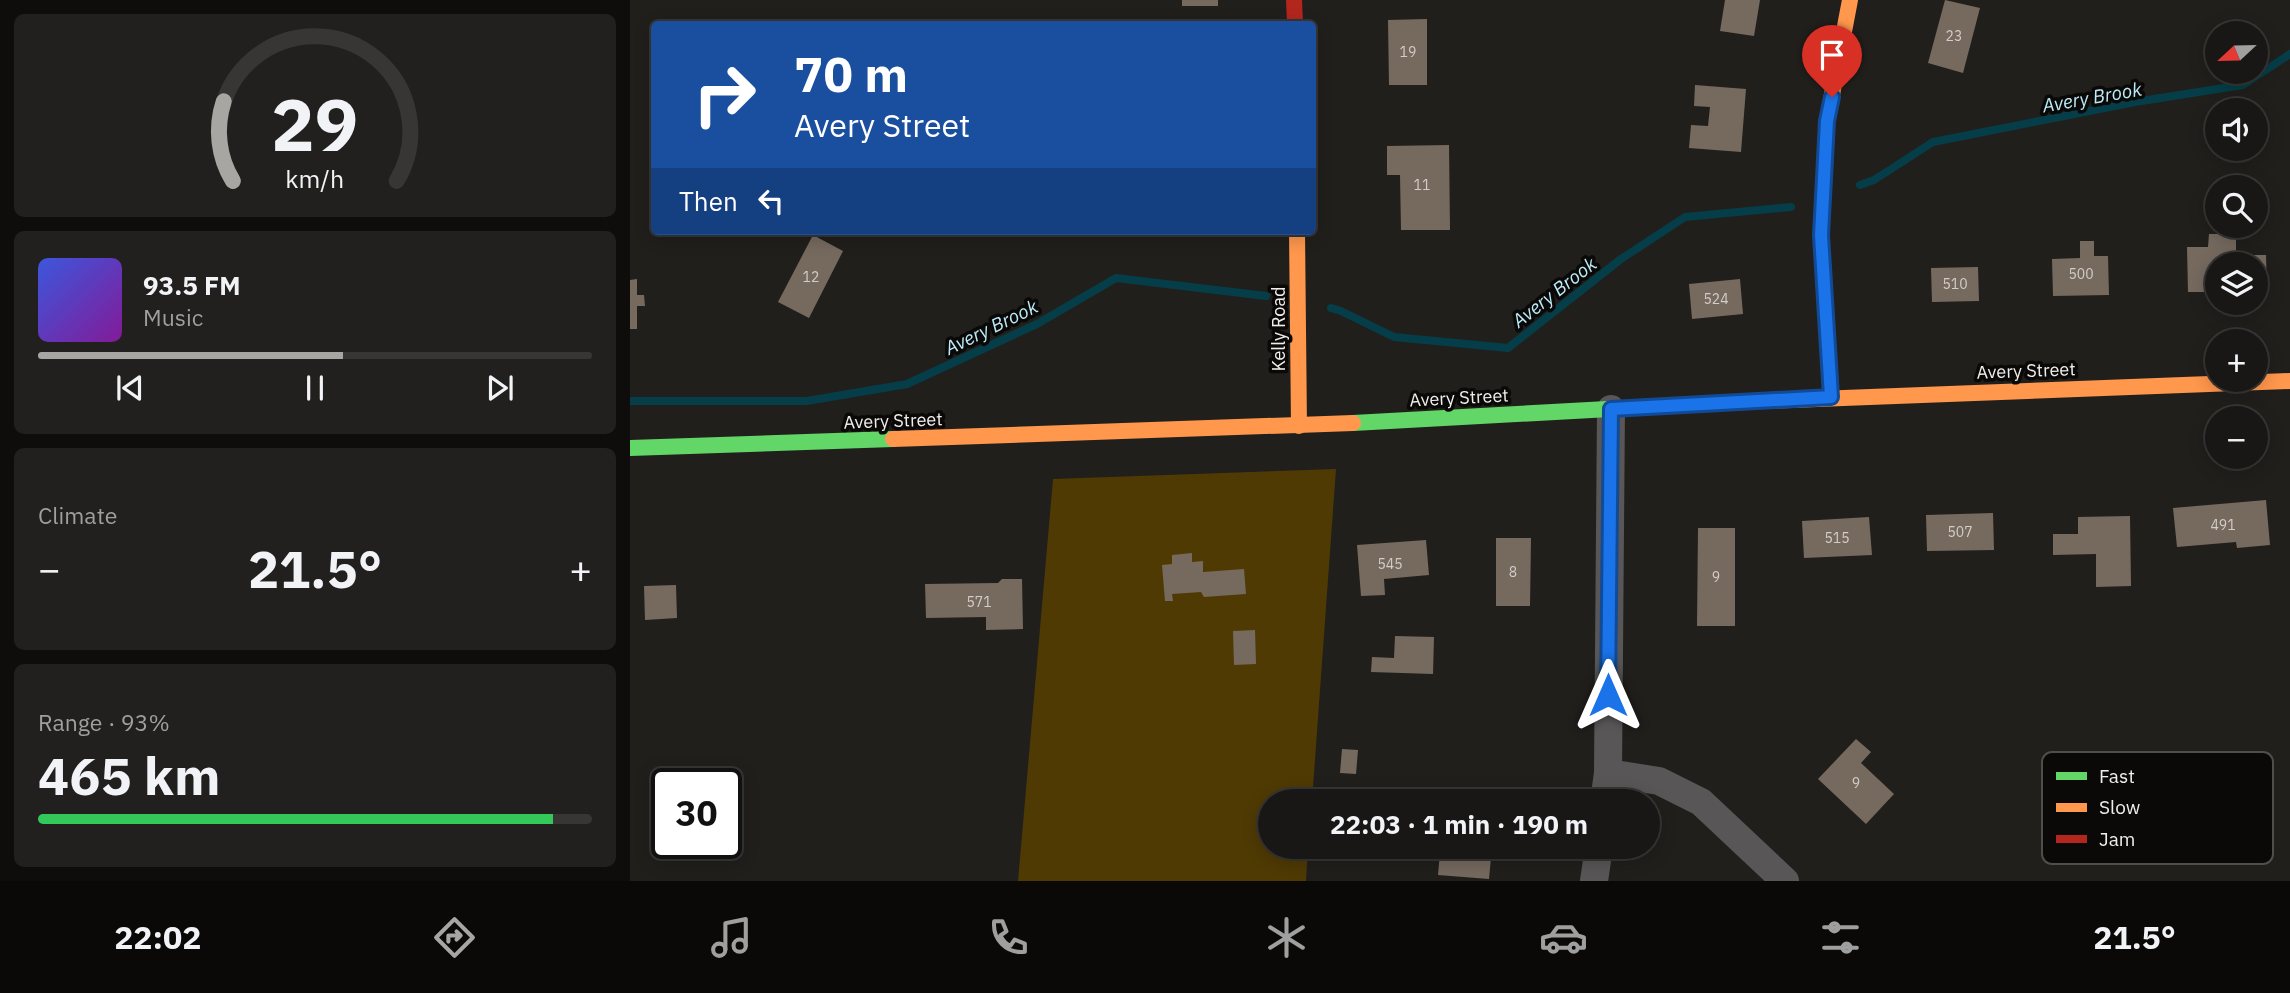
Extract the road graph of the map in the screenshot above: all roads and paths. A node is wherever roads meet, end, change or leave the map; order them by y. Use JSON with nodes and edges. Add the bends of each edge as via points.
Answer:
{"nodes":[{"id":1,"x":1294,"y":0,"type":"edge"},
{"id":2,"x":1850,"y":0,"type":"edge"},
{"id":3,"x":1294,"y":21,"type":"edge"},
{"id":4,"x":1297,"y":235,"type":"edge"},
{"id":5,"x":2290,"y":381,"type":"edge"},
{"id":6,"x":1831,"y":397,"type":"junction"},
{"id":7,"x":1611,"y":409,"type":"junction"},
{"id":8,"x":1299,"y":426,"type":"junction"},
{"id":9,"x":630,"y":448,"type":"edge"},
{"id":10,"x":1608,"y":774,"type":"junction"},
{"id":11,"x":1606,"y":789,"type":"edge"},
{"id":12,"x":1597,"y":859,"type":"edge"},
{"id":13,"x":1594,"y":881,"type":"edge"},
{"id":14,"x":1785,"y":881,"type":"edge"}],
"edges":[{"from":1,"to":3,"type":"main road"},
{"from":2,"to":6,"type":"main road","via":[[1827,121],[1821,235]]},
{"from":4,"to":8,"type":"main road","name":"Kelly Road"},
{"from":5,"to":6,"type":"main road","name":"Avery Street"},
{"from":6,"to":7,"type":"main road","name":"Avery Street"},
{"from":7,"to":8,"type":"main road","name":"Avery Street"},
{"from":7,"to":10,"type":"street"},
{"from":8,"to":9,"type":"main road","name":"Avery Street"},
{"from":10,"to":11,"type":"street"},
{"from":10,"to":14,"type":"street","via":[[1659,780],[1701,802]]},
{"from":12,"to":13,"type":"street"}]}
